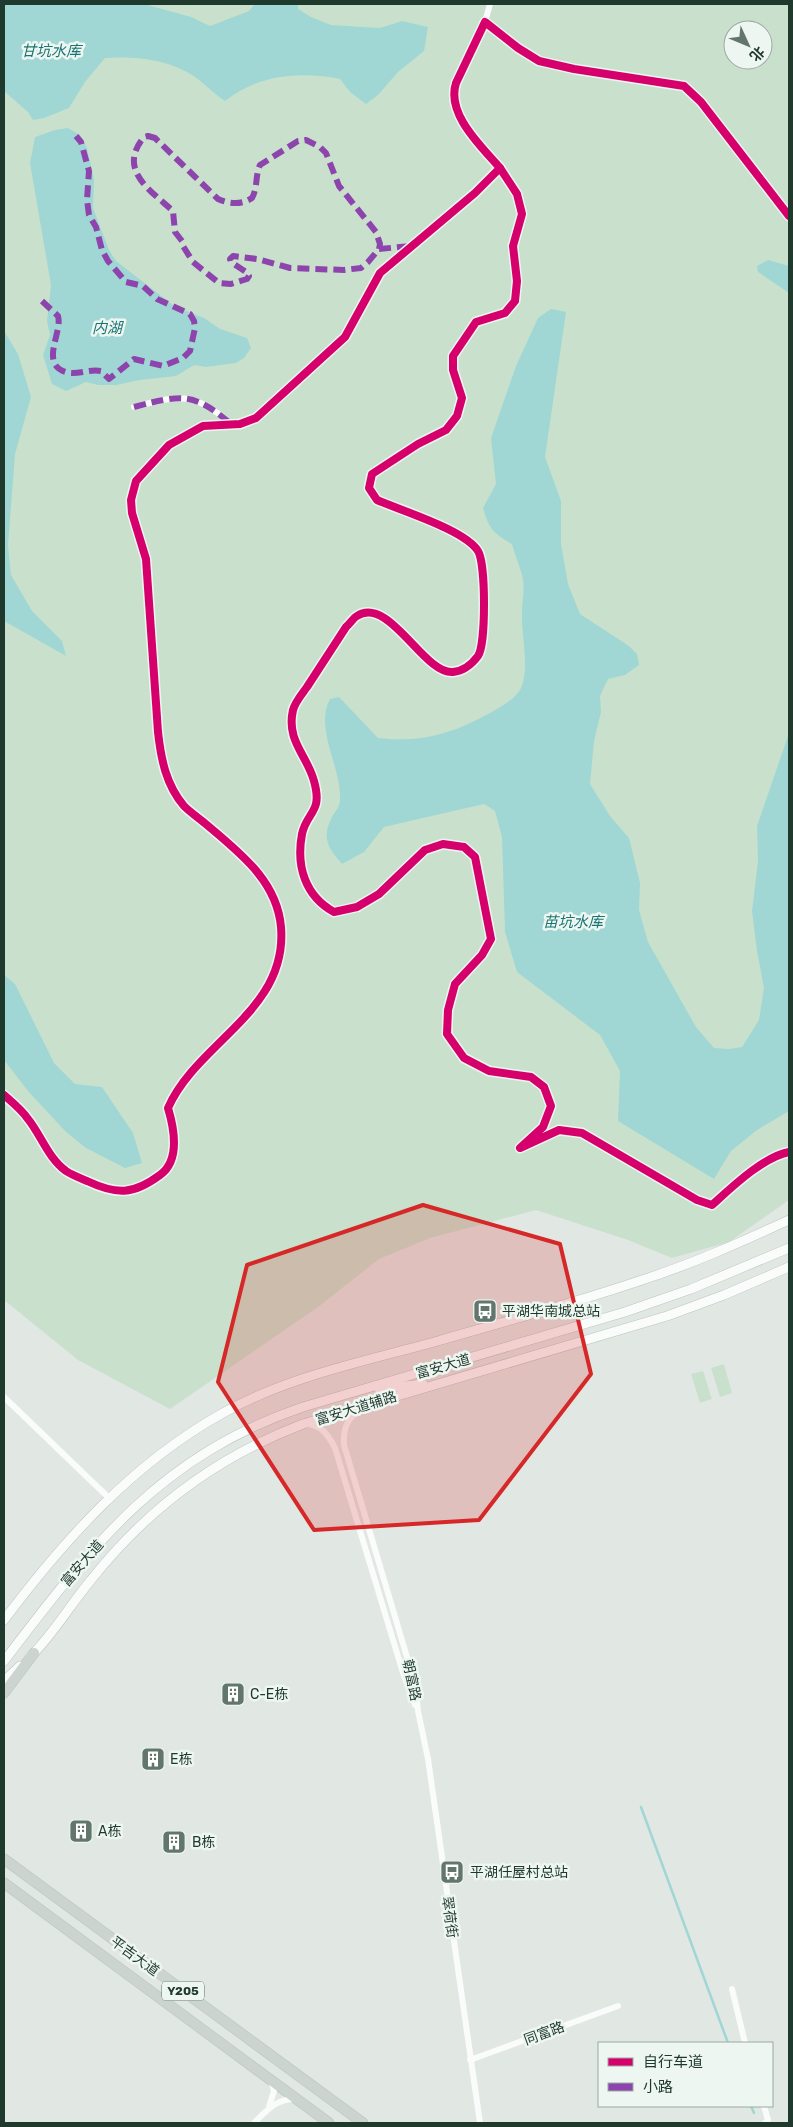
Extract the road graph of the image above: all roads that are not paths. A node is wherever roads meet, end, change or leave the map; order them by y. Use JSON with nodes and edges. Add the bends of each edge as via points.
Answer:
{"nodes":[{"id":1,"x":490,"y":4,"type":"edge"},
{"id":2,"x":485,"y":22,"type":"junction"},
{"id":3,"x":500,"y":168,"type":"junction"},
{"id":4,"x":789,"y":216,"type":"edge"},
{"id":5,"x":134,"y":407,"type":"dead end"},
{"id":6,"x":231,"y":424,"type":"junction"},
{"id":7,"x":4,"y":1095,"type":"edge"},
{"id":8,"x":789,"y":1152,"type":"edge"},
{"id":9,"x":789,"y":1220,"type":"edge"},
{"id":10,"x":789,"y":1248,"type":"edge"},
{"id":11,"x":789,"y":1267,"type":"edge"},
{"id":12,"x":446,"y":1382,"type":"junction"},
{"id":13,"x":354,"y":1392,"type":"junction"},
{"id":14,"x":4,"y":1397,"type":"edge"},
{"id":15,"x":364,"y":1406,"type":"junction"},
{"id":16,"x":303,"y":1424,"type":"junction"},
{"id":17,"x":109,"y":1498,"type":"junction"},
{"id":18,"x":4,"y":1620,"type":"edge"},
{"id":19,"x":34,"y":1653,"type":"junction"},
{"id":20,"x":4,"y":1661,"type":"edge"},
{"id":21,"x":4,"y":1681,"type":"edge"},
{"id":22,"x":4,"y":1693,"type":"edge"},
{"id":23,"x":418,"y":1711,"type":"junction"},
{"id":24,"x":4,"y":1860,"type":"edge"},
{"id":25,"x":4,"y":1883,"type":"edge"},
{"id":26,"x":732,"y":1989,"type":"dead end"},
{"id":27,"x":618,"y":2006,"type":"dead end"},
{"id":28,"x":744,"y":2042,"type":"edge"},
{"id":29,"x":470,"y":2060,"type":"junction"},
{"id":30,"x":270,"y":2080,"type":"junction"},
{"id":31,"x":297,"y":2099,"type":"junction"},
{"id":32,"x":764,"y":2107,"type":"edge"},
{"id":33,"x":268,"y":2108,"type":"junction"},
{"id":34,"x":254,"y":2123,"type":"edge"},
{"id":35,"x":329,"y":2123,"type":"edge"},
{"id":36,"x":363,"y":2123,"type":"edge"},
{"id":37,"x":480,"y":2123,"type":"edge"},
{"id":38,"x":765,"y":2123,"type":"edge"}],
"edges":[{"from":1,"to":2,"type":"street"},
{"from":2,"to":3,"type":"street","via":[[453,91],[458,114]]},
{"from":2,"to":4,"type":"street","via":[[540,61],[684,86],[701,102]]},
{"from":3,"to":6,"type":"street","via":[[380,273],[345,337],[256,418]]},
{"from":3,"to":8,"type":"street","via":[[517,194],[522,214],[513,246],[517,281],[515,301],[504,313],[476,322],[453,356],[453,370],[462,398],[457,416],[446,430],[372,474],[369,488],[378,500],[462,536],[478,552],[484,589],[479,655],[467,667],[452,672],[438,668],[388,620],[369,613],[357,616],[346,627],[293,708],[291,727],[295,744],[314,780],[318,805],[302,832],[300,861],[308,890],[321,905],[334,912],[357,907],[379,894],[424,850],[443,844],[464,847],[476,858],[492,938],[482,955],[455,984],[448,1010],[447,1034],[464,1058],[489,1071],[531,1077],[544,1087],[551,1106],[549,1113],[543,1127],[520,1148],[559,1130],[582,1133],[697,1200],[712,1205],[756,1169],[778,1154]]},
{"from":5,"to":6,"type":"street","via":[[183,397],[216,411]]},
{"from":6,"to":7,"type":"street","via":[[203,426],[169,444],[136,480],[131,500],[132,513],[146,559],[160,754],[168,781],[184,806],[249,861],[266,884],[276,903],[280,924],[282,944],[278,961],[265,992],[175,1091],[168,1108],[174,1126],[174,1150],[164,1172],[145,1186],[120,1192],[66,1171],[50,1154],[28,1118]]},
{"from":9,"to":17,"type":"main road","name":"富安大道","via":[[644,1280],[278,1388],[239,1405],[187,1436],[150,1462]]},
{"from":10,"to":13,"type":"main road","name":"富安大道","via":[[691,1290],[625,1312]]},
{"from":11,"to":12,"type":"main road","name":"富安大道辅路","via":[[666,1316]]},
{"from":12,"to":13,"type":"main road"},
{"from":12,"to":15,"type":"main road","name":"富安大道辅路"},
{"from":13,"to":20,"type":"main road","name":"富安大道","via":[[257,1424],[171,1476],[132,1508],[91,1552]]},
{"from":14,"to":17,"type":"street"},
{"from":15,"to":16,"type":"main road","name":"富安大道辅路"},
{"from":15,"to":23,"type":"street","name":"朝富路","via":[[348,1420],[344,1446],[412,1671]]},
{"from":16,"to":19,"type":"main road","name":"富安大道辅路","via":[[236,1454],[156,1511],[101,1567]]},
{"from":16,"to":23,"type":"street","name":"朝富路","via":[[321,1429],[335,1448],[403,1673]]},
{"from":17,"to":18,"type":"main road","name":"富安大道","via":[[66,1543]]},
{"from":19,"to":21,"type":"main road","name":"富安大道辅路"},
{"from":19,"to":22,"type":"main road"},
{"from":23,"to":29,"type":"street","name":"翠荷街","via":[[428,1759]]},
{"from":24,"to":36,"type":"main road","name":"平吉大道","number":"Y205"},
{"from":25,"to":30,"type":"main road","name":"平吉大道","number":"Y205"},
{"from":26,"to":28,"type":"street"},
{"from":27,"to":29,"type":"street","name":"同富路"},
{"from":29,"to":37,"type":"street","name":"翠荷街"},
{"from":30,"to":31,"type":"main road","name":"平吉大道","number":"Y205"},
{"from":30,"to":33,"type":"street","via":[[274,2090]]},
{"from":31,"to":33,"type":"street"},
{"from":31,"to":35,"type":"main road","name":"平吉大道","number":"Y205"},
{"from":32,"to":38,"type":"street","via":[[768,2120]]},
{"from":33,"to":34,"type":"street"}]}
